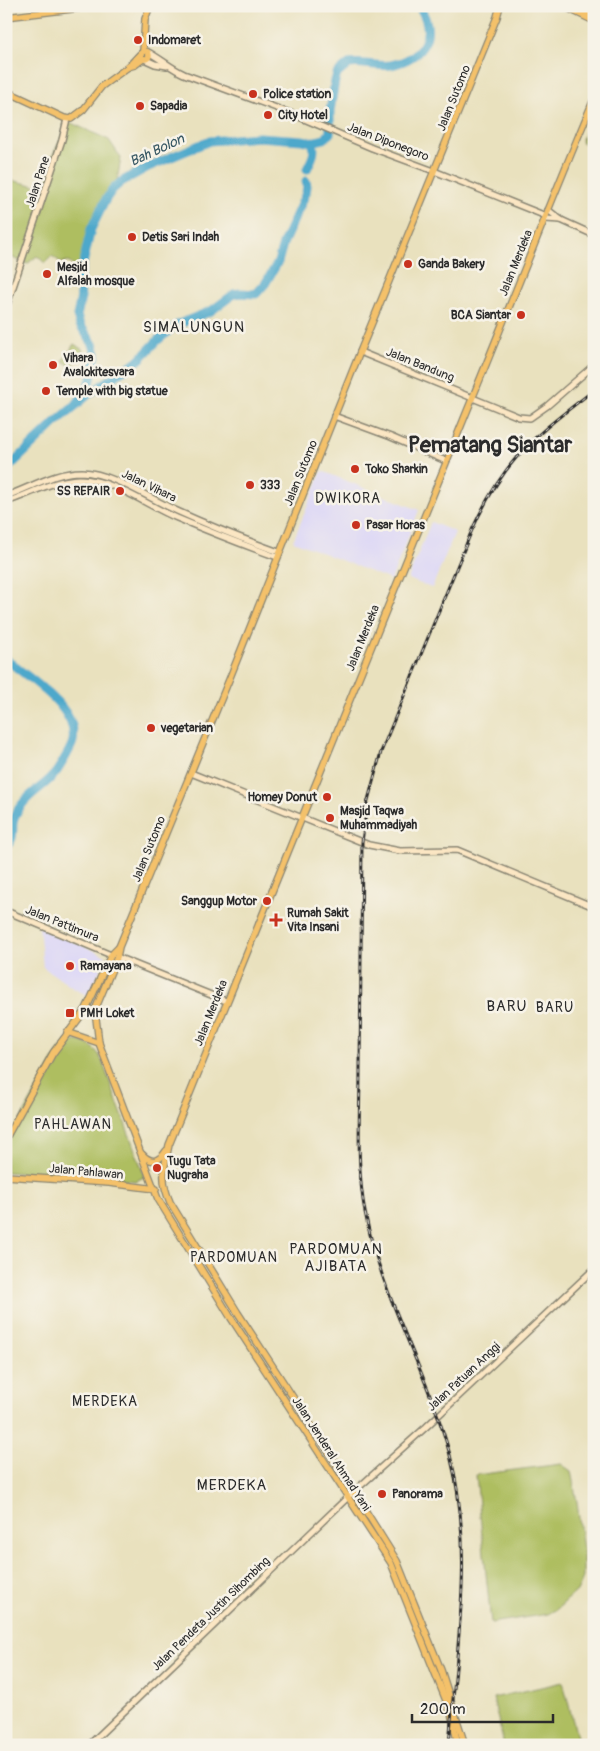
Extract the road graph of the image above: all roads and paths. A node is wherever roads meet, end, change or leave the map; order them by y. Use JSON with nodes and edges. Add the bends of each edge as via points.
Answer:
{"nodes":[{"id":1,"x":97,"y":6,"type":"edge"},
{"id":2,"x":150,"y":6,"type":"edge"},
{"id":3,"x":500,"y":6,"type":"edge"},
{"id":4,"x":505,"y":6,"type":"edge"},
{"id":5,"x":563,"y":6,"type":"edge"},
{"id":6,"x":593,"y":14,"type":"edge"},
{"id":7,"x":6,"y":17,"type":"edge"},
{"id":8,"x":497,"y":17,"type":"junction"},
{"id":9,"x":594,"y":21,"type":"edge"},
{"id":10,"x":144,"y":55,"type":"junction"},
{"id":11,"x":6,"y":90,"type":"edge"},
{"id":12,"x":594,"y":99,"type":"edge"},
{"id":13,"x":67,"y":119,"type":"junction"},
{"id":14,"x":434,"y":171,"type":"junction"},
{"id":15,"x":546,"y":215,"type":"junction"},
{"id":16,"x":560,"y":220,"type":"junction"},
{"id":17,"x":594,"y":235,"type":"edge"},
{"id":18,"x":6,"y":308,"type":"edge"},
{"id":19,"x":360,"y":352,"type":"junction"},
{"id":20,"x":594,"y":365,"type":"edge"},
{"id":21,"x":473,"y":397,"type":"junction"},
{"id":22,"x":334,"y":416,"type":"junction"},
{"id":23,"x":446,"y":461,"type":"junction"},
{"id":24,"x":102,"y":475,"type":"junction"},
{"id":25,"x":56,"y":478,"type":"junction"},
{"id":26,"x":102,"y":482,"type":"junction"},
{"id":27,"x":6,"y":496,"type":"edge"},
{"id":28,"x":142,"y":498,"type":"junction"},
{"id":29,"x":6,"y":502,"type":"edge"},
{"id":30,"x":278,"y":554,"type":"junction"},
{"id":31,"x":191,"y":773,"type":"junction"},
{"id":32,"x":302,"y":818,"type":"junction"},
{"id":33,"x":594,"y":907,"type":"edge"},
{"id":34,"x":6,"y":911,"type":"edge"},
{"id":35,"x":114,"y":956,"type":"junction"},
{"id":36,"x":226,"y":1001,"type":"junction"},
{"id":37,"x":67,"y":1032,"type":"junction"},
{"id":38,"x":99,"y":1043,"type":"junction"},
{"id":39,"x":6,"y":1138,"type":"edge"},
{"id":40,"x":169,"y":1145,"type":"junction"},
{"id":41,"x":139,"y":1152,"type":"junction"},
{"id":42,"x":6,"y":1176,"type":"edge"},
{"id":43,"x":164,"y":1188,"type":"junction"},
{"id":44,"x":155,"y":1190,"type":"junction"},
{"id":45,"x":201,"y":1252,"type":"junction"},
{"id":46,"x":193,"y":1258,"type":"junction"},
{"id":47,"x":594,"y":1269,"type":"edge"},
{"id":48,"x":238,"y":1313,"type":"junction"},
{"id":49,"x":231,"y":1318,"type":"junction"},
{"id":50,"x":278,"y":1372,"type":"junction"},
{"id":51,"x":270,"y":1378,"type":"junction"},
{"id":52,"x":314,"y":1429,"type":"junction"},
{"id":53,"x":306,"y":1434,"type":"junction"},
{"id":54,"x":354,"y":1492,"type":"junction"},
{"id":55,"x":347,"y":1498,"type":"junction"},
{"id":56,"x":399,"y":1572,"type":"junction"},
{"id":57,"x":410,"y":1601,"type":"junction"},
{"id":58,"x":89,"y":1745,"type":"edge"},
{"id":59,"x":458,"y":1745,"type":"edge"},
{"id":60,"x":465,"y":1745,"type":"edge"}],
"edges":[{"from":1,"to":7,"type":"main road"},
{"from":2,"to":10,"type":"main road","via":[[145,19]]},
{"from":3,"to":8,"type":"main road","name":"Jalan Sutomo"},
{"from":4,"to":8,"type":"main road"},
{"from":5,"to":6,"type":"main road"},
{"from":5,"to":9,"type":"main road"},
{"from":8,"to":14,"type":"main road","name":"Jalan Sutomo"},
{"from":10,"to":13,"type":"main road","via":[[136,65],[128,67],[102,86],[76,116]]},
{"from":10,"to":14,"type":"street","name":"Jalan Diponegoro","via":[[158,58],[184,74]]},
{"from":11,"to":13,"type":"main road"},
{"from":12,"to":15,"type":"main road","name":"Jalan Merdeka"},
{"from":13,"to":18,"type":"street","name":"Jalan Pane"},
{"from":14,"to":15,"type":"street","name":"Jalan Diponegoro"},
{"from":14,"to":19,"type":"main road","name":"Jalan Sutomo"},
{"from":15,"to":16,"type":"street","name":"Jalan Diponegoro"},
{"from":15,"to":16,"type":"street","name":"Jalan Diponegoro"},
{"from":15,"to":21,"type":"main road","name":"Jalan Merdeka"},
{"from":16,"to":17,"type":"street","name":"Jalan Diponegoro"},
{"from":19,"to":21,"type":"street","name":"Jalan Bandung"},
{"from":19,"to":22,"type":"main road","name":"Jalan Sutomo"},
{"from":20,"to":21,"type":"street","name":"Jalan Bandung","via":[[530,418],[519,417]]},
{"from":21,"to":23,"type":"main road","name":"Jalan Merdeka"},
{"from":22,"to":23,"type":"street"},
{"from":22,"to":30,"type":"main road","name":"Jalan Sutomo"},
{"from":23,"to":32,"type":"main road","name":"Jalan Merdeka"},
{"from":24,"to":25,"type":"street","name":"Jalan Vihara","via":[[81,472]]},
{"from":24,"to":26,"type":"street"},
{"from":24,"to":28,"type":"street","name":"Jalan Vihara"},
{"from":25,"to":26,"type":"street","name":"Jalan Vihara"},
{"from":25,"to":27,"type":"street","name":"Jalan Vihara"},
{"from":25,"to":29,"type":"street","name":"Jalan Vihara"},
{"from":26,"to":28,"type":"street","name":"Jalan Vihara"},
{"from":28,"to":30,"type":"street","name":"Jalan Vihara","via":[[176,518]]},
{"from":30,"to":31,"type":"main road","name":"Jalan Sutomo"},
{"from":31,"to":32,"type":"street"},
{"from":31,"to":35,"type":"main road","name":"Jalan Sutomo"},
{"from":32,"to":33,"type":"street","via":[[381,848],[457,850]]},
{"from":32,"to":36,"type":"main road","name":"Jalan Merdeka"},
{"from":34,"to":35,"type":"street","name":"Jalan Pattimura"},
{"from":35,"to":36,"type":"street","name":"Jalan Pattimura"},
{"from":35,"to":37,"type":"main road","name":"Jalan Sutomo","via":[[86,1009]]},
{"from":35,"to":38,"type":"main road","name":"Jalan Sutomo","via":[[95,1010]]},
{"from":36,"to":40,"type":"main road","name":"Jalan Merdeka"},
{"from":37,"to":38,"type":"main road"},
{"from":37,"to":39,"type":"main road","name":"Jalan Sutomo"},
{"from":38,"to":41,"type":"main road","name":"Jalan Sutomo"},
{"from":40,"to":41,"type":"main road","via":[[155,1161]]},
{"from":40,"to":43,"type":"main road","name":"Jalan Merdeka"},
{"from":41,"to":44,"type":"main road","name":"Jalan Sutomo"},
{"from":42,"to":44,"type":"main road","name":"Jalan Pahlawan"},
{"from":43,"to":44,"type":"main road","name":"Jalan Pahlawan"},
{"from":43,"to":45,"type":"main road","name":"Jalan Jenderal Ahmad Yani"},
{"from":44,"to":46,"type":"main road","name":"Jalan Jenderal Ahmad Yani"},
{"from":45,"to":46,"type":"main road"},
{"from":45,"to":48,"type":"main road","name":"Jalan Jenderal Ahmad Yani"},
{"from":46,"to":49,"type":"main road","name":"Jalan Jenderal Ahmad Yani"},
{"from":47,"to":54,"type":"street","name":"Jalan Patuan Anggi"},
{"from":48,"to":49,"type":"main road"},
{"from":48,"to":50,"type":"main road","name":"Jalan Jenderal Ahmad Yani"},
{"from":49,"to":51,"type":"main road","name":"Jalan Jenderal Ahmad Yani"},
{"from":50,"to":51,"type":"main road"},
{"from":50,"to":52,"type":"main road","name":"Jalan Jenderal Ahmad Yani"},
{"from":51,"to":53,"type":"main road","name":"Jalan Jenderal Ahmad Yani"},
{"from":52,"to":53,"type":"main road"},
{"from":52,"to":54,"type":"main road","name":"Jalan Jenderal Ahmad Yani"},
{"from":53,"to":55,"type":"main road","name":"Jalan Jenderal Ahmad Yani"},
{"from":54,"to":55,"type":"street","name":"Jalan Patuan Anggi"},
{"from":54,"to":56,"type":"main road","name":"Jalan Jenderal Ahmad Yani","via":[[390,1549]]},
{"from":55,"to":56,"type":"main road","name":"Jalan Jenderal Ahmad Yani"},
{"from":55,"to":58,"type":"street","name":"Jalan Pendeta Justin Sihombing"},
{"from":56,"to":57,"type":"main road","name":"Jalan Jenderal Ahmad Yani"},
{"from":57,"to":59,"type":"main road","name":"Jalan Jenderal Ahmad Yani","via":[[451,1713]]},
{"from":57,"to":60,"type":"main road","name":"Jalan Jenderal Ahmad Yani","via":[[453,1702]]}]}
